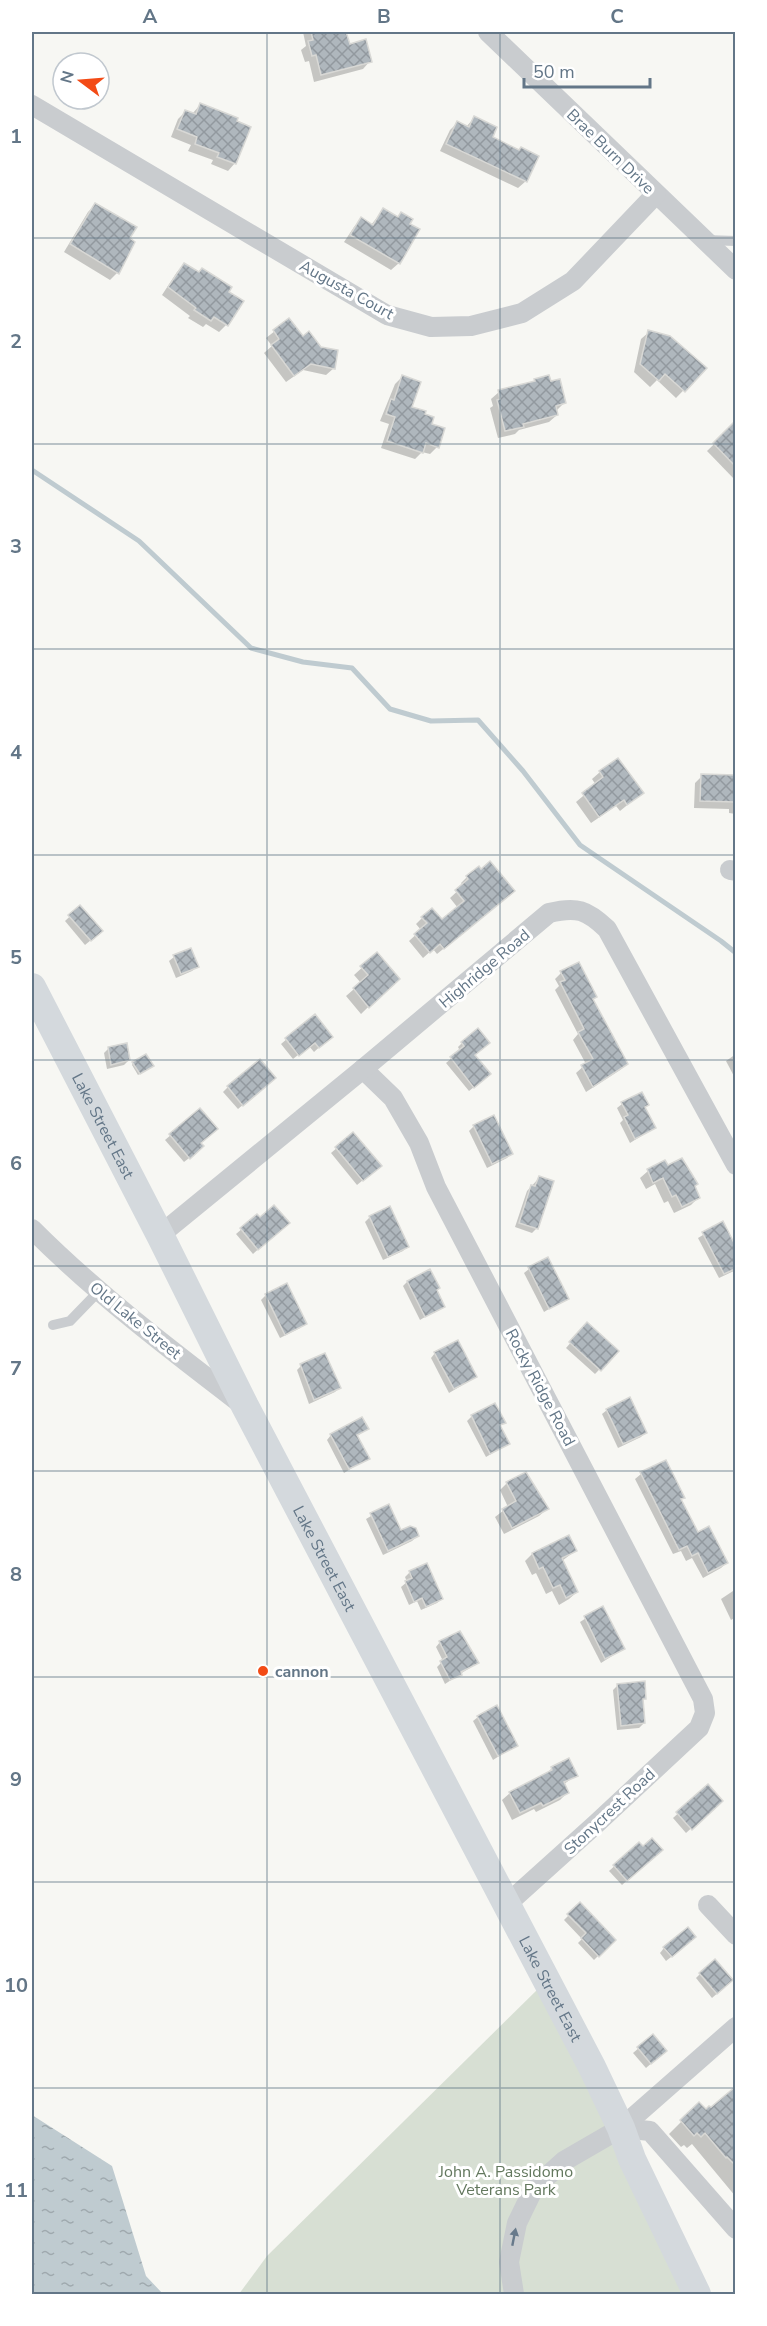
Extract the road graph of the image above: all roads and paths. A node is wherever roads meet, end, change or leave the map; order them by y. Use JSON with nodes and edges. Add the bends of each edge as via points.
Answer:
{"nodes":[{"id":1,"x":488,"y":32,"type":"edge"},
{"id":2,"x":32,"y":105,"type":"edge"},
{"id":3,"x":656,"y":194,"type":"junction"},
{"id":4,"x":705,"y":240,"type":"junction"},
{"id":5,"x":735,"y":241,"type":"edge"},
{"id":6,"x":735,"y":270,"type":"edge"},
{"id":7,"x":32,"y":987,"type":"edge"},
{"id":8,"x":363,"y":1069,"type":"junction"},
{"id":9,"x":735,"y":1165,"type":"edge"},
{"id":10,"x":32,"y":1229,"type":"edge"},
{"id":11,"x":160,"y":1234,"type":"junction"},
{"id":12,"x":99,"y":1291,"type":"junction"},
{"id":13,"x":53,"y":1325,"type":"dead end"},
{"id":14,"x":245,"y":1406,"type":"junction"},
{"id":15,"x":705,"y":1713,"type":"joint"},
{"id":16,"x":507,"y":1904,"type":"junction"},
{"id":17,"x":708,"y":1905,"type":"dead end"},
{"id":18,"x":735,"y":1935,"type":"edge"},
{"id":19,"x":735,"y":2027,"type":"edge"},
{"id":20,"x":621,"y":2128,"type":"junction"},
{"id":21,"x":735,"y":2229,"type":"edge"},
{"id":22,"x":514,"y":2295,"type":"edge"},
{"id":23,"x":698,"y":2295,"type":"edge"}],
"edges":[{"from":1,"to":3,"type":"street","name":"Brae Burn Drive"},
{"from":2,"to":3,"type":"street","name":"Augusta Court","via":[[387,315],[431,327],[471,326],[522,313],[573,280]]},
{"from":3,"to":4,"type":"street","name":"Brae Burn Drive"},
{"from":4,"to":5,"type":"lane"},
{"from":4,"to":6,"type":"street","name":"Brae Burn Drive"},
{"from":7,"to":11,"type":"main road","name":"Lake Street East"},
{"from":8,"to":9,"type":"street","name":"Highridge Road","via":[[549,913],[569,908],[594,916],[607,929]]},
{"from":8,"to":11,"type":"street","name":"Highridge Road"},
{"from":8,"to":15,"type":"street","name":"Rocky Ridge Road","via":[[393,1098],[418,1143],[436,1187],[703,1699]]},
{"from":10,"to":12,"type":"street","name":"Old Lake Street"},
{"from":11,"to":14,"type":"main road","name":"Lake Street East"},
{"from":12,"to":13,"type":"lane","via":[[70,1321]]},
{"from":12,"to":14,"type":"street","name":"Old Lake Street"},
{"from":14,"to":16,"type":"main road","name":"Lake Street East"},
{"from":15,"to":16,"type":"street","name":"Stonycrest Road","via":[[699,1728]]},
{"from":16,"to":20,"type":"main road","name":"Lake Street East"},
{"from":17,"to":18,"type":"street"},
{"from":19,"to":20,"type":"street"},
{"from":20,"to":21,"type":"street","via":[[650,2131]]},
{"from":22,"to":20,"type":"street","one_way":true,"via":[[509,2262],[517,2223],[534,2188],[564,2161]]},
{"from":20,"to":23,"type":"main road","name":"Lake Street East"}]}
